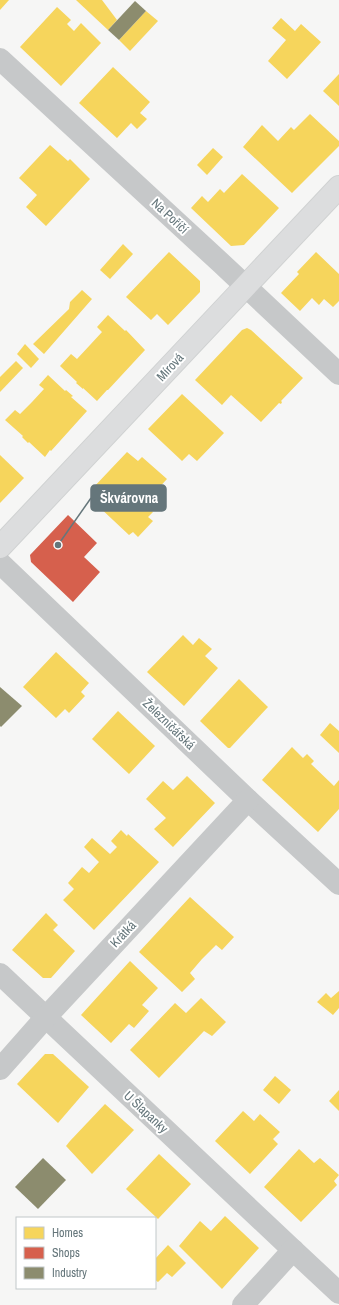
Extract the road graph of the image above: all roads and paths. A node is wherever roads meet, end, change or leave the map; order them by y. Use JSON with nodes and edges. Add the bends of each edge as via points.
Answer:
{"nodes":[{"id":1,"x":0,"y":59,"type":"edge"},
{"id":2,"x":339,"y":187,"type":"edge"},
{"id":3,"x":246,"y":286,"type":"junction"},
{"id":4,"x":339,"y":374,"type":"edge"},
{"id":5,"x":0,"y":547,"type":"edge"},
{"id":6,"x":0,"y":563,"type":"edge"},
{"id":7,"x":248,"y":800,"type":"junction"},
{"id":8,"x":339,"y":884,"type":"edge"},
{"id":9,"x":0,"y":974,"type":"edge"},
{"id":10,"x":46,"y":1017,"type":"junction"},
{"id":11,"x":0,"y":1069,"type":"edge"},
{"id":12,"x":293,"y":1250,"type":"junction"},
{"id":13,"x":339,"y":1292,"type":"edge"},
{"id":14,"x":243,"y":1305,"type":"edge"}],
"edges":[{"from":1,"to":3,"type":"street","name":"Na Poříčí"},
{"from":2,"to":3,"type":"street","name":"Mírová"},
{"from":3,"to":4,"type":"street","name":"Na Poříčí"},
{"from":3,"to":5,"type":"street","name":"Mírová"},
{"from":6,"to":7,"type":"street","name":"Železničářská"},
{"from":7,"to":8,"type":"street","name":"Železničářská"},
{"from":7,"to":10,"type":"street","name":"Krátká"},
{"from":9,"to":10,"type":"street","name":"U Šlapanky"},
{"from":10,"to":11,"type":"street","name":"Krátká"},
{"from":10,"to":12,"type":"street","name":"U Šlapanky"},
{"from":12,"to":13,"type":"street","name":"U Šlapanky"},
{"from":12,"to":14,"type":"street"}]}
